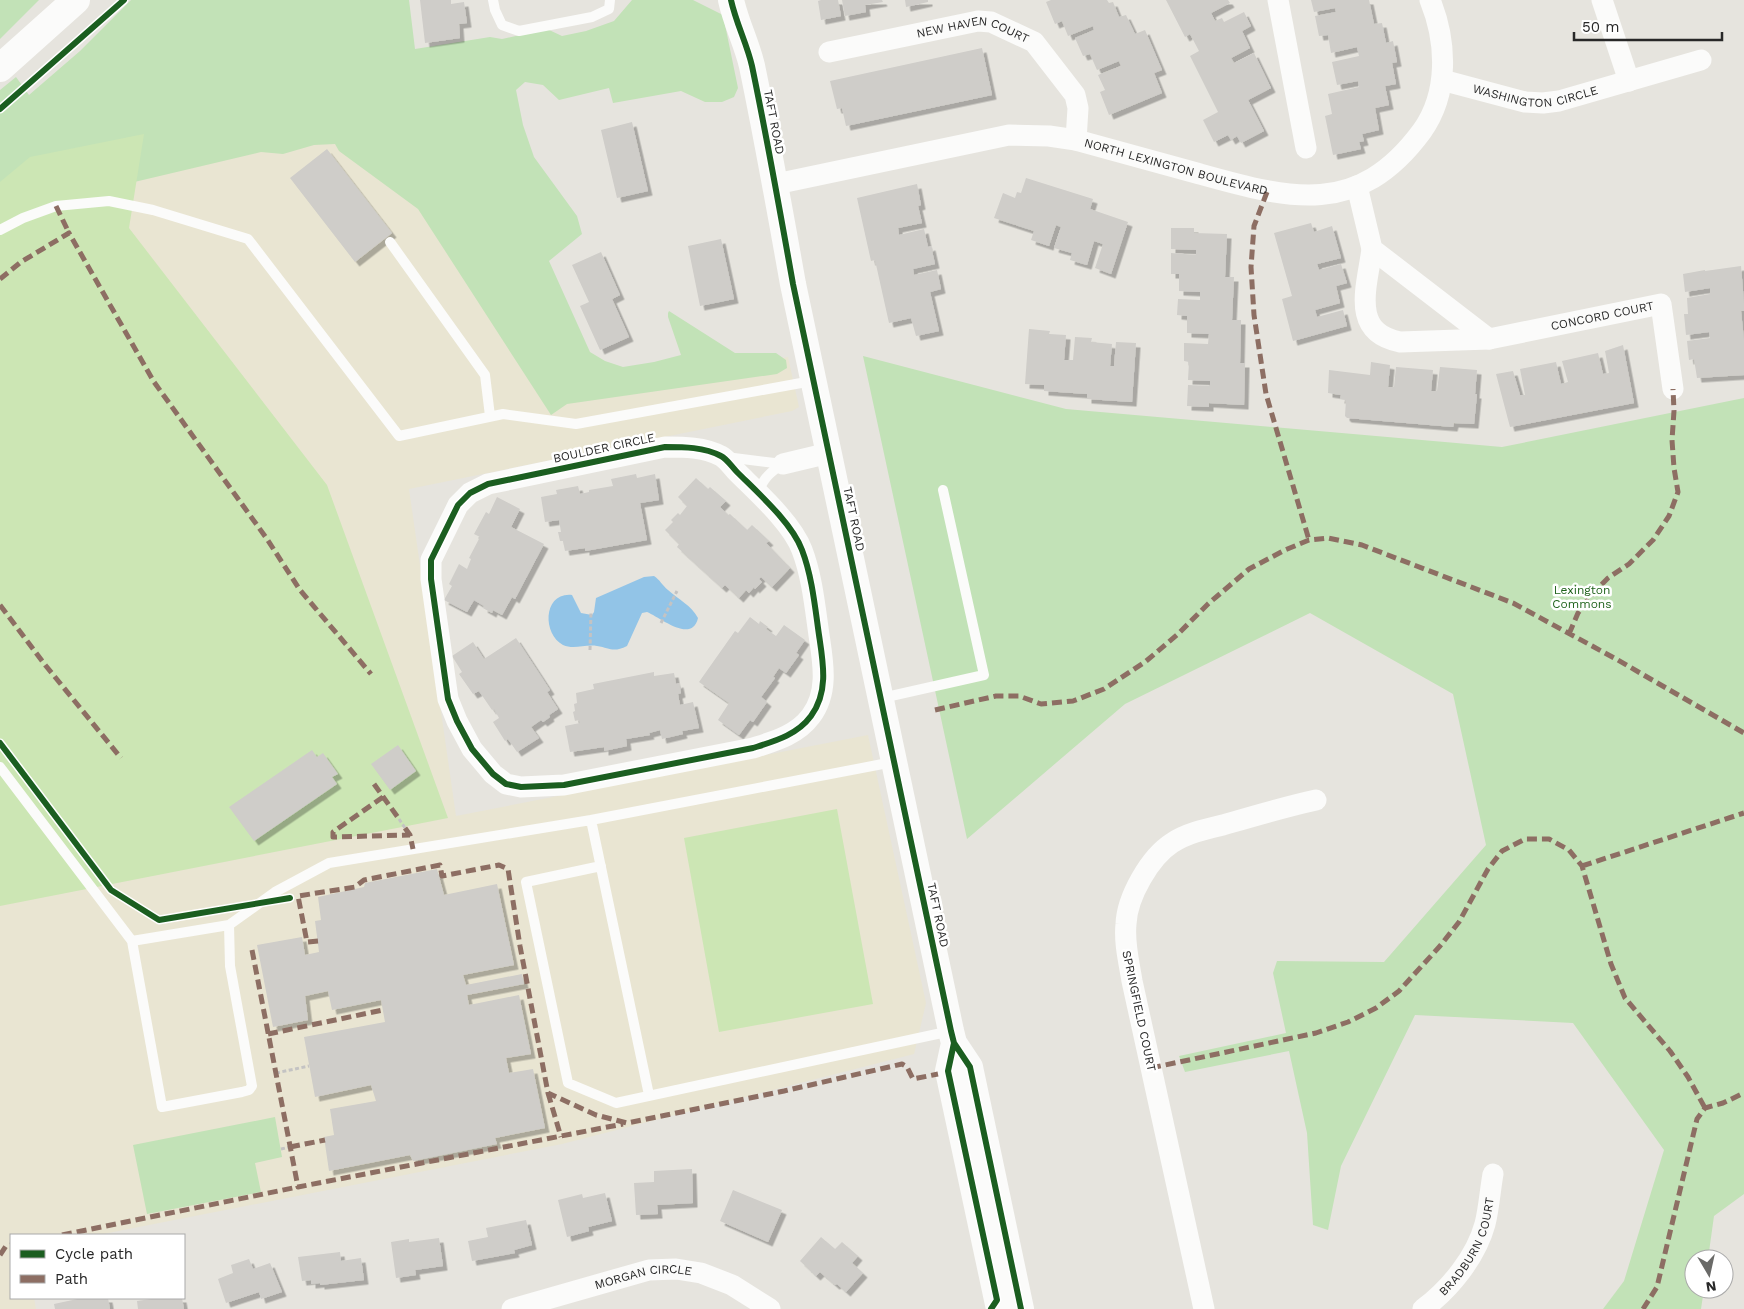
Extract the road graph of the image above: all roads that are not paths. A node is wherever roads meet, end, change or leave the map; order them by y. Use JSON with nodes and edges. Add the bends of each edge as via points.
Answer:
{"nodes":[{"id":1,"x":76,"y":0,"type":"edge"},
{"id":2,"x":493,"y":0,"type":"edge"},
{"id":3,"x":610,"y":0,"type":"edge"},
{"id":4,"x":731,"y":0,"type":"edge"},
{"id":5,"x":1278,"y":0,"type":"edge"},
{"id":6,"x":1430,"y":0,"type":"edge"},
{"id":7,"x":1602,"y":0,"type":"edge"},
{"id":8,"x":829,"y":52,"type":"dead end"},
{"id":9,"x":1701,"y":60,"type":"dead end"},
{"id":10,"x":0,"y":68,"type":"edge"},
{"id":11,"x":1442,"y":80,"type":"junction"},
{"id":12,"x":1629,"y":81,"type":"junction"},
{"id":13,"x":1076,"y":140,"type":"junction"},
{"id":14,"x":1306,"y":148,"type":"dead end"},
{"id":15,"x":776,"y":184,"type":"junction"},
{"id":16,"x":1357,"y":186,"type":"junction"},
{"id":17,"x":0,"y":230,"type":"edge"},
{"id":18,"x":390,"y":242,"type":"dead end"},
{"id":19,"x":1372,"y":249,"type":"junction"},
{"id":20,"x":1489,"y":339,"type":"junction"},
{"id":21,"x":813,"y":380,"type":"junction"},
{"id":22,"x":1673,"y":389,"type":"dead end"},
{"id":23,"x":490,"y":416,"type":"junction"},
{"id":24,"x":829,"y":453,"type":"junction"},
{"id":25,"x":721,"y":456,"type":"junction"},
{"id":26,"x":782,"y":464,"type":"junction"},
{"id":27,"x":943,"y":490,"type":"dead end"},
{"id":28,"x":758,"y":492,"type":"junction"},
{"id":29,"x":881,"y":698,"type":"junction"},
{"id":30,"x":894,"y":762,"type":"junction"},
{"id":31,"x":0,"y":767,"type":"edge"},
{"id":32,"x":1316,"y":800,"type":"dead end"},
{"id":33,"x":591,"y":820,"type":"junction"},
{"id":34,"x":601,"y":866,"type":"junction"},
{"id":35,"x":229,"y":925,"type":"junction"},
{"id":36,"x":132,"y":941,"type":"junction"},
{"id":37,"x":953,"y":1037,"type":"junction"},
{"id":38,"x":649,"y":1095,"type":"junction"},
{"id":39,"x":1493,"y":1174,"type":"dead end"},
{"id":40,"x":512,"y":1309,"type":"edge"},
{"id":41,"x":770,"y":1309,"type":"edge"},
{"id":42,"x":999,"y":1309,"type":"edge"},
{"id":43,"x":1021,"y":1309,"type":"edge"},
{"id":44,"x":1204,"y":1309,"type":"edge"},
{"id":45,"x":1422,"y":1309,"type":"edge"}],
"edges":[{"from":1,"to":10,"type":"main road"},
{"from":2,"to":3,"type":"lane","via":[[502,25],[519,31],[592,17],[609,9]]},
{"from":4,"to":15,"type":"street","name":"TAFT ROAD","via":[[752,63]]},
{"from":5,"to":14,"type":"street"},
{"from":6,"to":11,"type":"street","name":"NORTH LEXINGTON BOULEVARD","via":[[1442,45]]},
{"from":7,"to":12,"type":"street"},
{"from":8,"to":13,"type":"street","name":"NEW HAVEN COURT","via":[[978,20],[991,22],[1034,42],[1072,89],[1078,108]]},
{"from":9,"to":12,"type":"street","name":"WASHINGTON CIRCLE"},
{"from":11,"to":12,"type":"street","name":"WASHINGTON CIRCLE","via":[[1525,102],[1542,103]]},
{"from":11,"to":16,"type":"street","name":"NORTH LEXINGTON BOULEVARD","via":[[1426,124],[1415,140],[1395,161]]},
{"from":13,"to":15,"type":"street","name":"NORTH LEXINGTON BOULEVARD","via":[[1010,135]]},
{"from":13,"to":16,"type":"street","name":"NORTH LEXINGTON BOULEVARD","via":[[1286,195],[1328,195]]},
{"from":15,"to":21,"type":"street","name":"TAFT ROAD"},
{"from":16,"to":19,"type":"street","name":"CONCORD COURT"},
{"from":17,"to":23,"type":"lane","via":[[56,206],[109,201],[153,210],[248,239],[399,436]]},
{"from":18,"to":23,"type":"lane","via":[[485,376]]},
{"from":19,"to":20,"type":"street"},
{"from":19,"to":20,"type":"street","name":"CONCORD COURT","via":[[1364,306],[1371,327],[1379,334],[1400,342]]},
{"from":20,"to":22,"type":"street","name":"CONCORD COURT","via":[[1661,304]]},
{"from":21,"to":23,"type":"lane","via":[[576,424],[503,414]]},
{"from":21,"to":24,"type":"street","name":"TAFT ROAD"},
{"from":24,"to":26,"type":"street"},
{"from":24,"to":29,"type":"street","name":"TAFT ROAD"},
{"from":25,"to":26,"type":"lane"},
{"from":25,"to":28,"type":"street","name":"BOULDER CIRCLE"},
{"from":25,"to":28,"type":"street","name":"BOULDER CIRCLE","via":[[695,448],[665,447],[488,484],[470,493],[458,505],[431,560],[431,579],[448,699],[472,750],[493,774],[506,784],[521,787],[573,783],[753,748],[798,730],[812,715],[821,695],[824,672],[816,608],[807,565],[795,534]]},
{"from":26,"to":28,"type":"lane","via":[[763,479]]},
{"from":27,"to":29,"type":"lane","via":[[984,675]]},
{"from":29,"to":30,"type":"street","name":"TAFT ROAD"},
{"from":30,"to":33,"type":"lane"},
{"from":30,"to":37,"type":"street","name":"TAFT ROAD"},
{"from":31,"to":36,"type":"lane"},
{"from":32,"to":44,"type":"street","name":"SPRINGFIELD COURT","via":[[1205,830],[1172,843],[1146,869],[1129,907],[1125,942],[1132,981]]},
{"from":33,"to":34,"type":"lane"},
{"from":33,"to":35,"type":"lane","via":[[329,863],[275,892]]},
{"from":34,"to":38,"type":"lane"},
{"from":34,"to":38,"type":"lane","via":[[526,882],[568,1083],[616,1102]]},
{"from":35,"to":36,"type":"lane"},
{"from":35,"to":36,"type":"lane","via":[[230,966],[252,1086],[242,1092],[162,1107]]},
{"from":37,"to":38,"type":"lane"},
{"from":37,"to":42,"type":"street","name":"TAFT ROAD","via":[[948,1071]]},
{"from":37,"to":43,"type":"street","name":"TAFT ROAD","via":[[970,1067]]},
{"from":39,"to":45,"type":"street","name":"BRADBURN COURT","via":[[1485,1225],[1468,1262]]},
{"from":40,"to":41,"type":"street","name":"MORGAN CIRCLE","via":[[649,1270],[676,1268],[732,1285]]}]}
